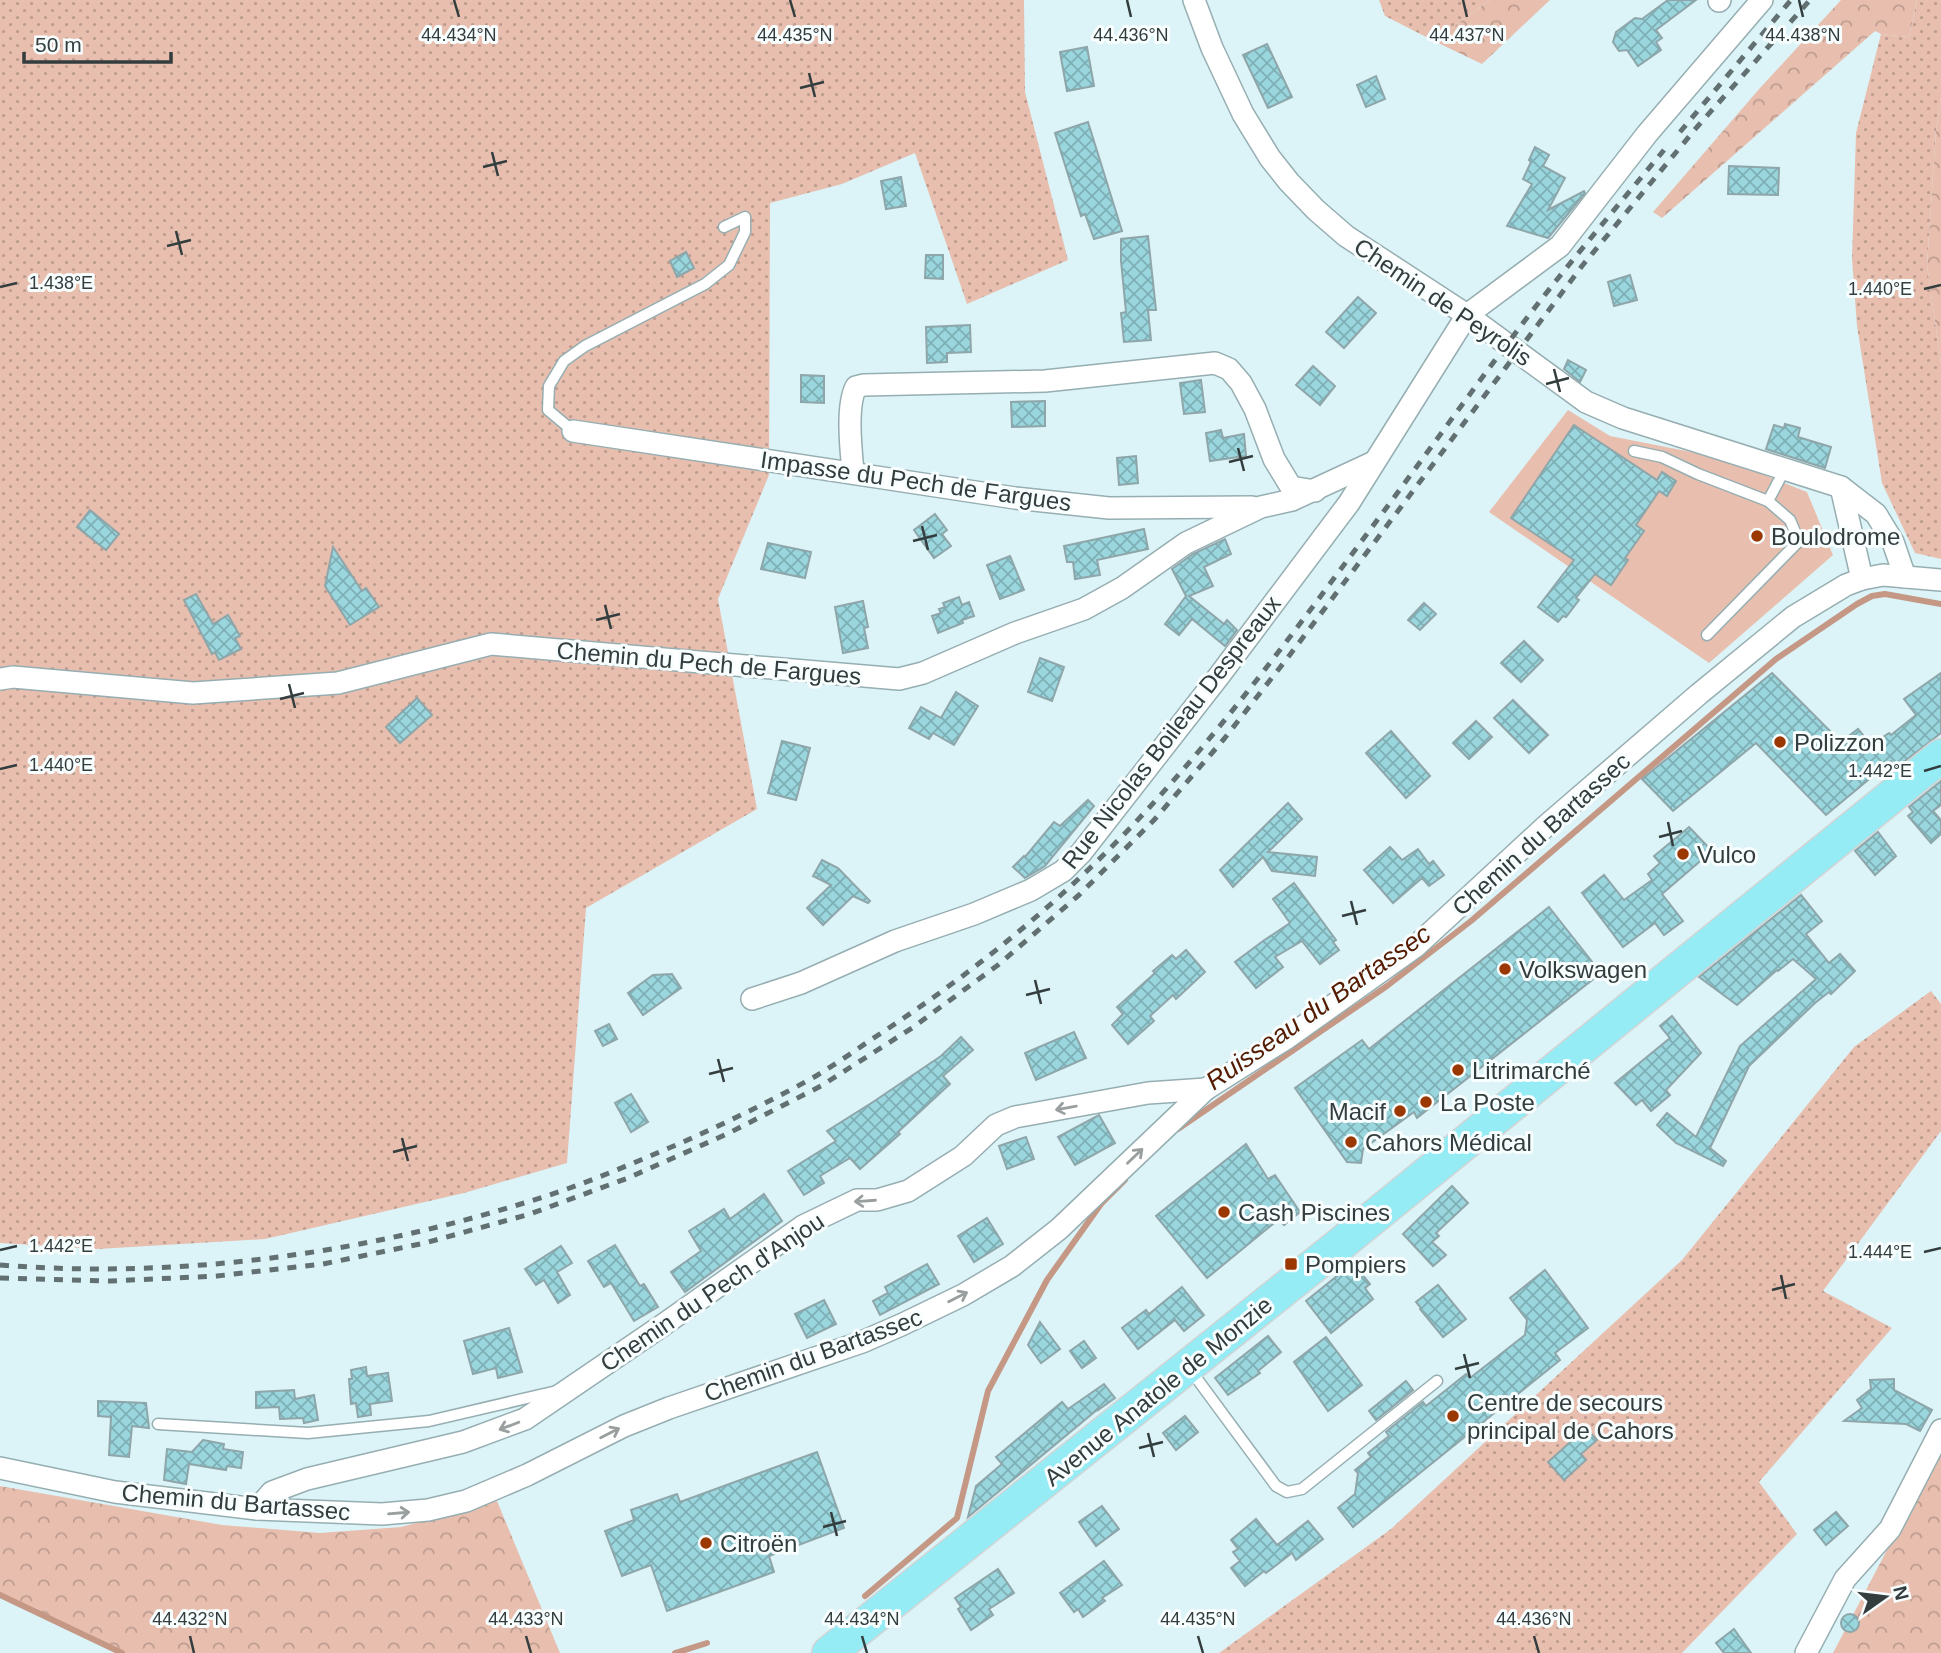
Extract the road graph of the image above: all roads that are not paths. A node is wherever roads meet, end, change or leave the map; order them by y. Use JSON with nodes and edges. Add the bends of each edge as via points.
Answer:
{"nodes":[{"id":1,"x":1194,"y":0,"type":"edge"},
{"id":2,"x":1762,"y":0,"type":"edge"},
{"id":3,"x":724,"y":227,"type":"dead end"},
{"id":4,"x":1467,"y":315,"type":"junction"},
{"id":5,"x":573,"y":431,"type":"joint"},
{"id":6,"x":1634,"y":452,"type":"dead end"},
{"id":7,"x":1374,"y":462,"type":"junction"},
{"id":8,"x":1785,"y":469,"type":"junction"},
{"id":9,"x":853,"y":472,"type":"junction"},
{"id":10,"x":1841,"y":487,"type":"junction"},
{"id":11,"x":1315,"y":491,"type":"junction"},
{"id":12,"x":1768,"y":501,"type":"junction"},
{"id":13,"x":1261,"y":506,"type":"junction"},
{"id":14,"x":1905,"y":577,"type":"junction"},
{"id":15,"x":1861,"y":579,"type":"junction"},
{"id":16,"x":1941,"y":580,"type":"edge"},
{"id":17,"x":1707,"y":635,"type":"dead end"},
{"id":18,"x":0,"y":679,"type":"edge"},
{"id":19,"x":1941,"y":756,"type":"edge"},
{"id":20,"x":752,"y":999,"type":"dead end"},
{"id":21,"x":1206,"y":1089,"type":"junction"},
{"id":22,"x":1188,"y":1366,"type":"junction"},
{"id":23,"x":1437,"y":1381,"type":"dead end"},
{"id":24,"x":570,"y":1387,"type":"junction"},
{"id":25,"x":158,"y":1423,"type":"dead end"},
{"id":26,"x":1941,"y":1430,"type":"edge"},
{"id":27,"x":0,"y":1468,"type":"edge"},
{"id":28,"x":257,"y":1509,"type":"junction"},
{"id":29,"x":830,"y":1653,"type":"edge"},
{"id":30,"x":1806,"y":1653,"type":"edge"}],
"edges":[{"from":1,"to":4,"type":"street","name":"Chemin de Peyrolis","via":[[1243,114],[1289,182],[1346,236]]},
{"from":2,"to":4,"type":"street","via":[[1647,134],[1560,246]]},
{"from":3,"to":5,"type":"lane","via":[[745,217],[745,232],[729,265],[705,284],[585,346],[564,362],[549,386],[548,410]]},
{"from":4,"to":7,"type":"street","name":"Rue Nicolas Boileau Despreaux"},
{"from":4,"to":8,"type":"street","name":"Chemin de Peyrolis","via":[[1586,402]]},
{"from":5,"to":9,"type":"street","name":"Impasse du Pech de Fargues"},
{"from":6,"to":12,"type":"lane","via":[[1662,457]]},
{"from":7,"to":11,"type":"street","name":"Chemin du Pech de Fargues"},
{"from":7,"to":20,"type":"street","name":"Rue Nicolas Boileau Despreaux","via":[[1349,503],[1219,676],[1063,871],[974,914]]},
{"from":8,"to":10,"type":"street","name":"Chemin de Peyrolis"},
{"from":8,"to":12,"type":"lane"},
{"from":9,"to":11,"type":"street","via":[[852,394],[856,387],[1045,381],[1214,363],[1229,369],[1241,383],[1274,459],[1291,486]]},
{"from":9,"to":13,"type":"street","name":"Impasse du Pech de Fargues","via":[[1109,508]]},
{"from":10,"to":14,"type":"street","name":"Chemin de Peyrolis","via":[[1876,514],[1893,542]]},
{"from":10,"to":15,"type":"street"},
{"from":11,"to":13,"type":"street","name":"Chemin du Pech de Fargues"},
{"from":12,"to":17,"type":"lane","via":[[1790,520],[1799,541]]},
{"from":13,"to":18,"type":"street","name":"Chemin du Pech de Fargues","via":[[1186,543],[1084,609],[899,679],[491,644],[338,683],[193,693]]},
{"from":14,"to":15,"type":"street","name":"Chemin du Bartassec"},
{"from":14,"to":16,"type":"street","name":"Chemin du Bartassec"},
{"from":15,"to":21,"type":"street","name":"Chemin du Bartassec","via":[[1793,617],[1699,694],[1415,947]]},
{"from":19,"to":22,"type":"main road","name":"Avenue Anatole de Monzie"},
{"from":21,"to":24,"type":"street","name":"Chemin du Pech d'Anjou","one_way":true,"via":[[1148,1093],[1015,1116],[996,1125],[963,1156],[908,1191],[877,1200],[857,1199],[803,1226]]},
{"from":28,"to":21,"type":"street","name":"Chemin du Bartassec","one_way":true,"via":[[382,1514],[466,1501],[624,1426],[901,1325],[1012,1266],[1059,1228]]},
{"from":22,"to":23,"type":"lane","via":[[1276,1486],[1287,1492],[1302,1489]]},
{"from":22,"to":29,"type":"main road","name":"Avenue Anatole de Monzie"},
{"from":24,"to":25,"type":"lane","name":"Chemin du Pech d'Anjou","via":[[429,1421],[308,1433]]},
{"from":24,"to":28,"type":"street","name":"Chemin du Pech d'Anjou","one_way":true,"via":[[510,1426],[463,1442],[307,1479],[272,1492]]},
{"from":26,"to":30,"type":"street","via":[[1890,1529],[1844,1579]]},
{"from":27,"to":28,"type":"street","name":"Chemin du Bartassec","via":[[115,1492]]}]}
